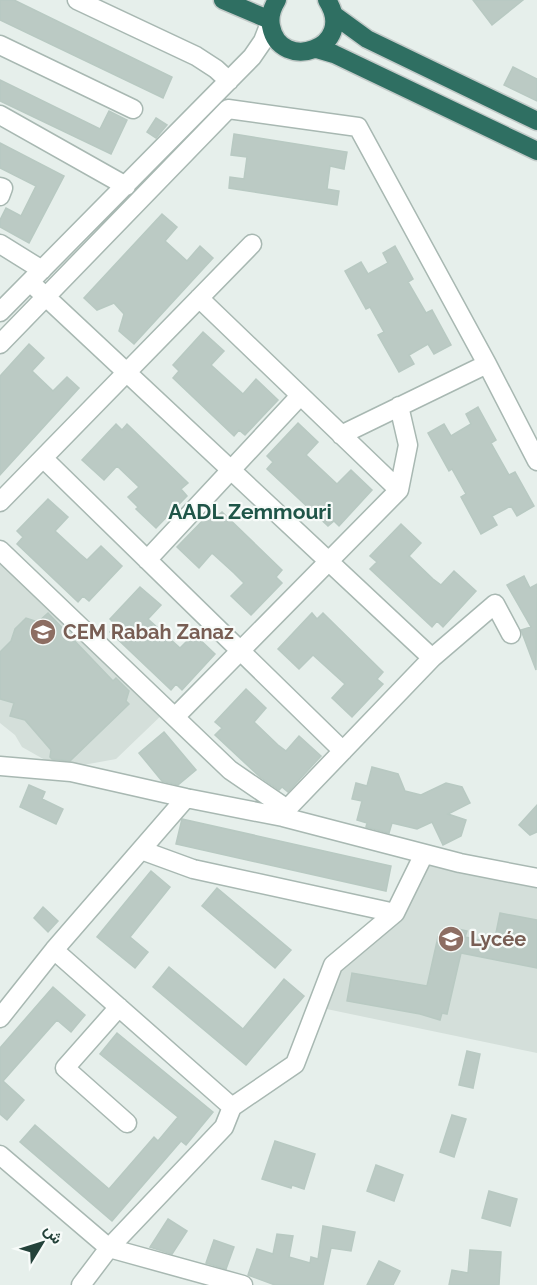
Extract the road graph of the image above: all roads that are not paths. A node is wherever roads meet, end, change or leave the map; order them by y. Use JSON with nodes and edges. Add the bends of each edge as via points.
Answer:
{"nodes":[{"id":1,"x":78,"y":0,"type":"edge"},
{"id":2,"x":223,"y":0,"type":"edge"},
{"id":3,"x":277,"y":0,"type":"edge"},
{"id":4,"x":332,"y":6,"type":"edge"},
{"id":5,"x":270,"y":22,"type":"junction"},
{"id":6,"x":0,"y":45,"type":"edge"},
{"id":7,"x":284,"y":46,"type":"junction"},
{"id":8,"x":317,"y":49,"type":"junction"},
{"id":9,"x":252,"y":57,"type":"junction"},
{"id":10,"x":229,"y":81,"type":"junction"},
{"id":11,"x":133,"y":108,"type":"dead end"},
{"id":12,"x":0,"y":115,"type":"edge"},
{"id":13,"x":537,"y":121,"type":"edge"},
{"id":14,"x":537,"y":151,"type":"edge"},
{"id":15,"x":0,"y":186,"type":"edge"},
{"id":16,"x":126,"y":186,"type":"junction"},
{"id":17,"x":0,"y":196,"type":"edge"},
{"id":18,"x":0,"y":244,"type":"edge"},
{"id":19,"x":252,"y":244,"type":"dead end"},
{"id":20,"x":36,"y":276,"type":"junction"},
{"id":21,"x":46,"y":298,"type":"junction"},
{"id":22,"x":199,"y":298,"type":"junction"},
{"id":23,"x":0,"y":312,"type":"edge"},
{"id":24,"x":0,"y":344,"type":"edge"},
{"id":25,"x":487,"y":364,"type":"junction"},
{"id":26,"x":126,"y":372,"type":"junction"},
{"id":27,"x":299,"y":397,"type":"junction"},
{"id":28,"x":399,"y":406,"type":"junction"},
{"id":29,"x":341,"y":435,"type":"junction"},
{"id":30,"x":43,"y":458,"type":"junction"},
{"id":31,"x":537,"y":461,"type":"edge"},
{"id":32,"x":231,"y":471,"type":"junction"},
{"id":33,"x":399,"y":490,"type":"junction"},
{"id":34,"x":0,"y":502,"type":"edge"},
{"id":35,"x":0,"y":550,"type":"edge"},
{"id":36,"x":147,"y":560,"type":"junction"},
{"id":37,"x":328,"y":561,"type":"junction"},
{"id":38,"x":511,"y":634,"type":"dead end"},
{"id":39,"x":240,"y":650,"type":"junction"},
{"id":40,"x":432,"y":658,"type":"junction"},
{"id":41,"x":175,"y":717,"type":"junction"},
{"id":42,"x":343,"y":751,"type":"junction"},
{"id":43,"x":0,"y":766,"type":"edge"},
{"id":44,"x":186,"y":798,"type":"junction"},
{"id":45,"x":285,"y":813,"type":"junction"},
{"id":46,"x":141,"y":850,"type":"junction"},
{"id":47,"x":424,"y":854,"type":"junction"},
{"id":48,"x":537,"y":878,"type":"edge"},
{"id":49,"x":395,"y":913,"type":"junction"},
{"id":50,"x":54,"y":950,"type":"junction"},
{"id":51,"x":119,"y":1007,"type":"junction"},
{"id":52,"x":0,"y":1018,"type":"edge"},
{"id":53,"x":231,"y":1107,"type":"junction"},
{"id":54,"x":127,"y":1122,"type":"dead end"},
{"id":55,"x":0,"y":1155,"type":"edge"},
{"id":56,"x":109,"y":1248,"type":"junction"},
{"id":57,"x":203,"y":1280,"type":"edge"},
{"id":58,"x":81,"y":1285,"type":"edge"},
{"id":59,"x":243,"y":1285,"type":"edge"}],
"edges":[{"from":1,"to":10,"type":"street","via":[[196,56]]},
{"from":2,"to":5,"type":"highway","via":[[256,12]]},
{"from":3,"to":5,"type":"highway"},
{"from":4,"to":8,"type":"highway","via":[[331,35]]},
{"from":4,"to":13,"type":"highway","via":[[367,39]]},
{"from":5,"to":7,"type":"highway","via":[[274,36]]},
{"from":5,"to":9,"type":"street"},
{"from":6,"to":11,"type":"street"},
{"from":7,"to":8,"type":"highway","via":[[300,52]]},
{"from":7,"to":9,"type":"street"},
{"from":8,"to":14,"type":"highway"},
{"from":9,"to":10,"type":"street"},
{"from":10,"to":16,"type":"street"},
{"from":12,"to":16,"type":"street"},
{"from":15,"to":17,"type":"street"},
{"from":16,"to":20,"type":"street"},
{"from":18,"to":20,"type":"street"},
{"from":19,"to":22,"type":"street"},
{"from":20,"to":21,"type":"street"},
{"from":20,"to":23,"type":"street"},
{"from":21,"to":24,"type":"street"},
{"from":21,"to":25,"type":"street","via":[[228,109],[358,127]]},
{"from":21,"to":26,"type":"street"},
{"from":22,"to":26,"type":"street"},
{"from":22,"to":27,"type":"street"},
{"from":25,"to":28,"type":"street"},
{"from":25,"to":31,"type":"street"},
{"from":26,"to":30,"type":"street"},
{"from":26,"to":32,"type":"street"},
{"from":27,"to":29,"type":"street"},
{"from":27,"to":32,"type":"street"},
{"from":28,"to":29,"type":"street"},
{"from":28,"to":33,"type":"street","via":[[408,445]]},
{"from":29,"to":33,"type":"street"},
{"from":30,"to":34,"type":"street"},
{"from":30,"to":36,"type":"street"},
{"from":32,"to":36,"type":"street"},
{"from":32,"to":37,"type":"street"},
{"from":33,"to":37,"type":"street"},
{"from":35,"to":41,"type":"street"},
{"from":36,"to":39,"type":"street"},
{"from":37,"to":39,"type":"street"},
{"from":37,"to":40,"type":"street"},
{"from":38,"to":40,"type":"street","via":[[495,604]]},
{"from":39,"to":41,"type":"street"},
{"from":39,"to":42,"type":"street"},
{"from":40,"to":42,"type":"street"},
{"from":41,"to":45,"type":"street","via":[[230,770]]},
{"from":42,"to":45,"type":"street"},
{"from":43,"to":44,"type":"street","via":[[71,772]]},
{"from":44,"to":45,"type":"street"},
{"from":44,"to":46,"type":"street"},
{"from":45,"to":47,"type":"street"},
{"from":46,"to":49,"type":"street","via":[[193,868]]},
{"from":46,"to":50,"type":"street"},
{"from":47,"to":48,"type":"street"},
{"from":47,"to":49,"type":"street"},
{"from":49,"to":53,"type":"street","via":[[333,965],[295,1064]]},
{"from":50,"to":51,"type":"street"},
{"from":50,"to":52,"type":"street"},
{"from":51,"to":53,"type":"street"},
{"from":51,"to":54,"type":"street","via":[[65,1068]]},
{"from":53,"to":56,"type":"street","via":[[224,1127]]},
{"from":55,"to":56,"type":"street"},
{"from":56,"to":57,"type":"street"},
{"from":56,"to":58,"type":"street"},
{"from":57,"to":59,"type":"street"}]}
